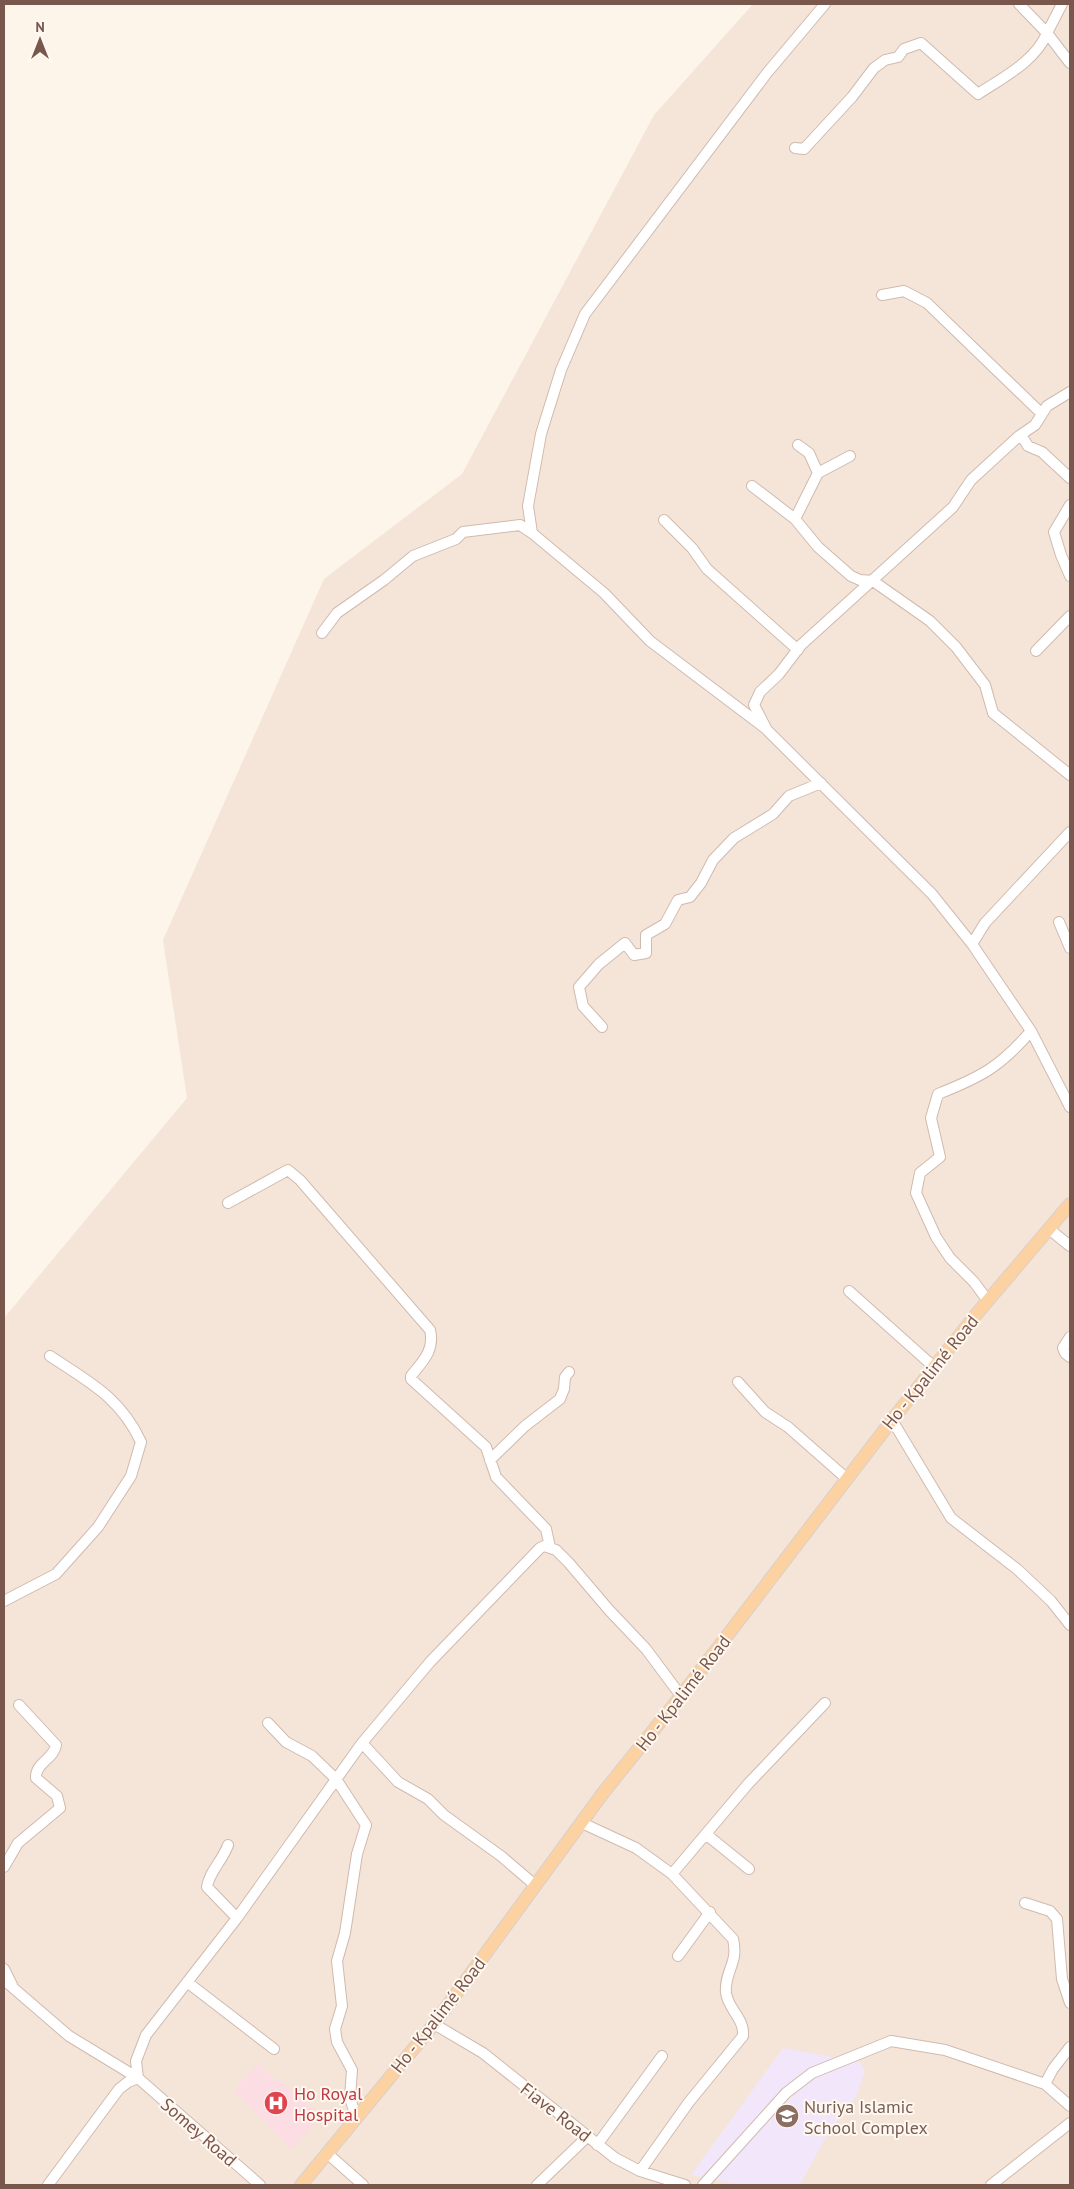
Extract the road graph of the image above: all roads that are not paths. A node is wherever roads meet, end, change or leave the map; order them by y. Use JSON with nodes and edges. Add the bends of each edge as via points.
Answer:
{"nodes":[{"id":1,"x":825,"y":4,"type":"edge"},
{"id":2,"x":1019,"y":4,"type":"edge"},
{"id":3,"x":1062,"y":4,"type":"edge"},
{"id":4,"x":1047,"y":33,"type":"junction"},
{"id":5,"x":1070,"y":63,"type":"edge"},
{"id":6,"x":795,"y":148,"type":"dead end"},
{"id":7,"x":882,"y":295,"type":"dead end"},
{"id":8,"x":1070,"y":392,"type":"edge"},
{"id":9,"x":1042,"y":414,"type":"junction"},
{"id":10,"x":1021,"y":434,"type":"junction"},
{"id":11,"x":798,"y":445,"type":"dead end"},
{"id":12,"x":850,"y":456,"type":"dead end"},
{"id":13,"x":818,"y":473,"type":"junction"},
{"id":14,"x":1070,"y":478,"type":"edge"},
{"id":15,"x":752,"y":486,"type":"dead end"},
{"id":16,"x":1070,"y":505,"type":"edge"},
{"id":17,"x":795,"y":519,"type":"junction"},
{"id":18,"x":664,"y":520,"type":"dead end"},
{"id":19,"x":532,"y":534,"type":"junction"},
{"id":20,"x":1070,"y":576,"type":"edge"},
{"id":21,"x":873,"y":581,"type":"junction"},
{"id":22,"x":1070,"y":616,"type":"edge"},
{"id":23,"x":322,"y":633,"type":"dead end"},
{"id":24,"x":798,"y":650,"type":"junction"},
{"id":25,"x":1036,"y":651,"type":"dead end"},
{"id":26,"x":768,"y":730,"type":"junction"},
{"id":27,"x":1070,"y":775,"type":"edge"},
{"id":28,"x":821,"y":783,"type":"junction"},
{"id":29,"x":1070,"y":832,"type":"edge"},
{"id":30,"x":1059,"y":922,"type":"dead end"},
{"id":31,"x":972,"y":944,"type":"junction"},
{"id":32,"x":1070,"y":948,"type":"edge"},
{"id":33,"x":602,"y":1027,"type":"dead end"},
{"id":34,"x":1030,"y":1031,"type":"junction"},
{"id":35,"x":1070,"y":1107,"type":"edge"},
{"id":36,"x":228,"y":1203,"type":"dead end"},
{"id":37,"x":1070,"y":1204,"type":"edge"},
{"id":38,"x":1049,"y":1229,"type":"junction"},
{"id":39,"x":1070,"y":1246,"type":"edge"},
{"id":40,"x":849,"y":1290,"type":"dead end"},
{"id":41,"x":988,"y":1301,"type":"junction"},
{"id":42,"x":1070,"y":1337,"type":"edge"},
{"id":43,"x":50,"y":1356,"type":"dead end"},
{"id":44,"x":1070,"y":1357,"type":"edge"},
{"id":45,"x":934,"y":1367,"type":"junction"},
{"id":46,"x":569,"y":1372,"type":"dead end"},
{"id":47,"x":738,"y":1382,"type":"dead end"},
{"id":48,"x":892,"y":1420,"type":"junction"},
{"id":49,"x":490,"y":1460,"type":"junction"},
{"id":50,"x":846,"y":1478,"type":"junction"},
{"id":51,"x":550,"y":1547,"type":"junction"},
{"id":52,"x":4,"y":1601,"type":"edge"},
{"id":53,"x":1070,"y":1625,"type":"edge"},
{"id":54,"x":681,"y":1696,"type":"junction"},
{"id":55,"x":825,"y":1703,"type":"dead end"},
{"id":56,"x":19,"y":1706,"type":"dead end"},
{"id":57,"x":268,"y":1723,"type":"dead end"},
{"id":58,"x":362,"y":1743,"type":"junction"},
{"id":59,"x":336,"y":1779,"type":"junction"},
{"id":60,"x":582,"y":1823,"type":"junction"},
{"id":61,"x":707,"y":1834,"type":"junction"},
{"id":62,"x":228,"y":1845,"type":"dead end"},
{"id":63,"x":4,"y":1867,"type":"edge"},
{"id":64,"x":749,"y":1869,"type":"dead end"},
{"id":65,"x":672,"y":1874,"type":"junction"},
{"id":66,"x":536,"y":1886,"type":"junction"},
{"id":67,"x":1025,"y":1903,"type":"dead end"},
{"id":68,"x":710,"y":1912,"type":"junction"},
{"id":69,"x":237,"y":1918,"type":"junction"},
{"id":70,"x":678,"y":1956,"type":"dead end"},
{"id":71,"x":4,"y":1968,"type":"edge"},
{"id":72,"x":187,"y":1982,"type":"junction"},
{"id":73,"x":8,"y":1983,"type":"edge"},
{"id":74,"x":1070,"y":2003,"type":"edge"},
{"id":75,"x":434,"y":2024,"type":"junction"},
{"id":76,"x":1070,"y":2047,"type":"edge"},
{"id":77,"x":274,"y":2049,"type":"dead end"},
{"id":78,"x":662,"y":2056,"type":"dead end"},
{"id":79,"x":138,"y":2078,"type":"junction"},
{"id":80,"x":1045,"y":2084,"type":"junction"},
{"id":81,"x":1070,"y":2106,"type":"edge"},
{"id":82,"x":356,"y":2117,"type":"junction"},
{"id":83,"x":1070,"y":2123,"type":"edge"},
{"id":84,"x":587,"y":2137,"type":"junction"},
{"id":85,"x":597,"y":2145,"type":"junction"},
{"id":86,"x":328,"y":2154,"type":"junction"},
{"id":87,"x":640,"y":2171,"type":"junction"},
{"id":88,"x":48,"y":2185,"type":"edge"},
{"id":89,"x":260,"y":2185,"type":"edge"},
{"id":90,"x":301,"y":2185,"type":"edge"},
{"id":91,"x":363,"y":2185,"type":"edge"},
{"id":92,"x":537,"y":2185,"type":"edge"},
{"id":93,"x":685,"y":2185,"type":"edge"},
{"id":94,"x":703,"y":2185,"type":"edge"},
{"id":95,"x":991,"y":2185,"type":"edge"}],
"edges":[{"from":1,"to":19,"type":"street","via":[[767,72],[585,314],[561,370],[541,434],[528,506]]},
{"from":2,"to":4,"type":"street"},
{"from":3,"to":4,"type":"street"},
{"from":4,"to":5,"type":"street"},
{"from":4,"to":6,"type":"street","via":[[1031,54],[1007,76],[978,94],[921,43],[912,45],[874,68],[804,149]]},
{"from":7,"to":9,"type":"street","via":[[904,291],[927,303]]},
{"from":8,"to":9,"type":"street","via":[[1047,406]]},
{"from":9,"to":10,"type":"street","via":[[1035,426]]},
{"from":10,"to":14,"type":"street","via":[[1028,446],[1042,452]]},
{"from":10,"to":21,"type":"street","via":[[971,480],[953,507]]},
{"from":11,"to":13,"type":"street","via":[[809,453]]},
{"from":12,"to":13,"type":"street"},
{"from":13,"to":17,"type":"street"},
{"from":15,"to":17,"type":"street"},
{"from":16,"to":20,"type":"street","via":[[1054,532]]},
{"from":17,"to":21,"type":"street","via":[[818,547],[851,576]]},
{"from":18,"to":24,"type":"street","via":[[692,548],[707,569]]},
{"from":19,"to":23,"type":"street","via":[[520,525],[463,532],[456,539],[413,556],[337,613]]},
{"from":19,"to":26,"type":"street","via":[[604,593],[650,641]]},
{"from":21,"to":24,"type":"street"},
{"from":21,"to":27,"type":"street","via":[[930,621],[956,647],[984,685],[993,713]]},
{"from":22,"to":25,"type":"street"},
{"from":24,"to":26,"type":"street","via":[[760,692],[754,705]]},
{"from":26,"to":28,"type":"street"},
{"from":28,"to":31,"type":"street","via":[[932,894]]},
{"from":28,"to":33,"type":"street","via":[[789,796],[773,814],[734,838],[713,860],[702,883],[690,897],[678,900],[665,924],[646,935],[646,953],[634,955],[625,943],[598,964],[579,987],[584,1006]]},
{"from":29,"to":31,"type":"street","via":[[985,923]]},
{"from":30,"to":32,"type":"street"},
{"from":31,"to":34,"type":"street"},
{"from":34,"to":35,"type":"street"},
{"from":34,"to":41,"type":"street","via":[[993,1068],[938,1094],[931,1118],[940,1157],[920,1173],[916,1193],[946,1251]]},
{"from":36,"to":49,"type":"street","via":[[288,1170],[300,1180],[430,1330],[432,1345],[429,1353],[411,1379],[475,1436],[488,1451]]},
{"from":37,"to":38,"type":"main road","name":"Ho - Kpalimé Road"},
{"from":38,"to":39,"type":"street"},
{"from":38,"to":41,"type":"main road","name":"Ho - Kpalimé Road"},
{"from":40,"to":45,"type":"street"},
{"from":41,"to":45,"type":"main road","name":"Ho - Kpalimé Road"},
{"from":42,"to":44,"type":"street","via":[[1063,1348]]},
{"from":43,"to":52,"type":"street","via":[[106,1394],[130,1419],[140,1442],[131,1476],[98,1527],[56,1574]]},
{"from":45,"to":48,"type":"main road","name":"Ho - Kpalimé Road"},
{"from":46,"to":49,"type":"street","via":[[560,1399],[525,1426]]},
{"from":47,"to":50,"type":"street","via":[[765,1412],[788,1427]]},
{"from":48,"to":50,"type":"main road","name":"Ho - Kpalimé Road"},
{"from":48,"to":53,"type":"street","via":[[951,1518],[1017,1569],[1051,1601]]},
{"from":49,"to":51,"type":"street","via":[[496,1477],[546,1529]]},
{"from":50,"to":54,"type":"main road","name":"Ho - Kpalimé Road"},
{"from":51,"to":54,"type":"street","via":[[569,1563],[646,1649]]},
{"from":51,"to":58,"type":"street","via":[[540,1548],[529,1558],[402,1693]]},
{"from":54,"to":60,"type":"main road","name":"Ho - Kpalimé Road"},
{"from":55,"to":61,"type":"street","via":[[748,1784]]},
{"from":56,"to":63,"type":"street","via":[[56,1745],[38,1769],[36,1778],[57,1796],[60,1808],[18,1843]]},
{"from":57,"to":59,"type":"street","via":[[286,1742],[312,1756]]},
{"from":58,"to":59,"type":"street"},
{"from":58,"to":66,"type":"street","via":[[398,1782],[428,1799]]},
{"from":59,"to":69,"type":"street"},
{"from":59,"to":82,"type":"street","via":[[366,1825],[357,1854],[345,1933],[337,1961],[342,2012],[334,2030],[352,2070],[350,2098]]},
{"from":60,"to":65,"type":"street","via":[[636,1848]]},
{"from":60,"to":66,"type":"main road","name":"Ho - Kpalimé Road"},
{"from":61,"to":64,"type":"street"},
{"from":61,"to":65,"type":"street"},
{"from":62,"to":69,"type":"street","via":[[207,1887]]},
{"from":65,"to":68,"type":"street"},
{"from":66,"to":75,"type":"main road","name":"Ho - Kpalimé Road"},
{"from":67,"to":74,"type":"street","via":[[1050,1911],[1056,1919],[1060,1963]]},
{"from":68,"to":70,"type":"street"},
{"from":68,"to":87,"type":"street","via":[[733,1939],[735,1946],[736,1956],[726,1988],[727,2000],[744,2029],[743,2036],[689,2102]]},
{"from":69,"to":72,"type":"street"},
{"from":71,"to":73,"type":"street","name":"Somey Road"},
{"from":72,"to":77,"type":"street"},
{"from":72,"to":79,"type":"street","via":[[146,2035],[136,2061]]},
{"from":73,"to":79,"type":"street","name":"Somey Road","via":[[69,2036]]},
{"from":75,"to":82,"type":"main road","name":"Ho - Kpalimé Road"},
{"from":75,"to":84,"type":"street","name":"Fiave Road","via":[[483,2053]]},
{"from":76,"to":80,"type":"street"},
{"from":78,"to":85,"type":"street"},
{"from":79,"to":88,"type":"street","via":[[119,2089]]},
{"from":79,"to":89,"type":"street","name":"Somey Road"},
{"from":80,"to":81,"type":"street"},
{"from":80,"to":94,"type":"street","via":[[945,2050],[891,2040],[812,2073],[786,2093]]},
{"from":82,"to":86,"type":"main road","name":"Ho - Kpalimé Road"},
{"from":83,"to":95,"type":"street"},
{"from":84,"to":85,"type":"street","name":"Fiave Road"},
{"from":84,"to":92,"type":"street"},
{"from":85,"to":87,"type":"street","name":"Fiave Road"},
{"from":86,"to":90,"type":"main road","name":"Ho - Kpalimé Road"},
{"from":86,"to":91,"type":"street"},
{"from":87,"to":93,"type":"street","name":"Fiave Road"}]}
